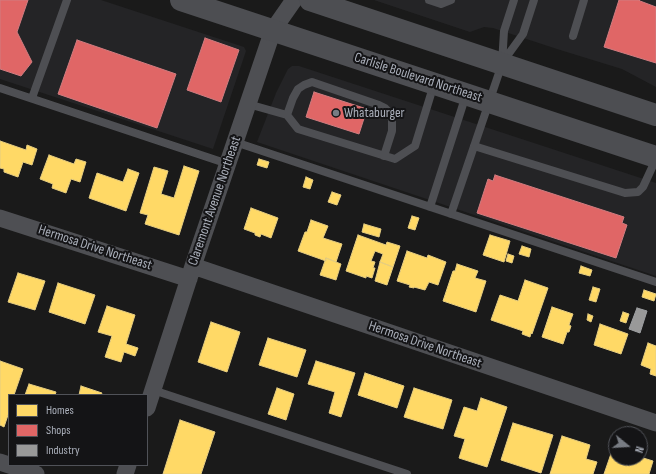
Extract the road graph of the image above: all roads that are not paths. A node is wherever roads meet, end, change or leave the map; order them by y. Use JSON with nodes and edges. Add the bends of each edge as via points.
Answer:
{"nodes":[{"id":1,"x":67,"y":0,"type":"edge"},
{"id":2,"x":180,"y":0,"type":"edge"},
{"id":3,"x":294,"y":0,"type":"edge"},
{"id":4,"x":310,"y":0,"type":"edge"},
{"id":5,"x":429,"y":0,"type":"edge"},
{"id":6,"x":451,"y":0,"type":"edge"},
{"id":7,"x":514,"y":0,"type":"edge"},
{"id":8,"x":534,"y":0,"type":"edge"},
{"id":9,"x":584,"y":0,"type":"edge"},
{"id":10,"x":273,"y":30,"type":"junction"},
{"id":11,"x":573,"y":36,"type":"dead end"},
{"id":12,"x":502,"y":64,"type":"junction"},
{"id":13,"x":434,"y":84,"type":"junction"},
{"id":14,"x":0,"y":88,"type":"edge"},
{"id":15,"x":466,"y":94,"type":"junction"},
{"id":16,"x":32,"y":98,"type":"junction"},
{"id":17,"x":489,"y":102,"type":"junction"},
{"id":18,"x":248,"y":104,"type":"junction"},
{"id":19,"x":287,"y":114,"type":"junction"},
{"id":20,"x":656,"y":115,"type":"edge"},
{"id":21,"x":235,"y":142,"type":"junction"},
{"id":22,"x":474,"y":146,"type":"junction"},
{"id":23,"x":384,"y":156,"type":"junction"},
{"id":24,"x":656,"y":158,"type":"edge"},
{"id":25,"x":228,"y":164,"type":"junction"},
{"id":26,"x":430,"y":207,"type":"junction"},
{"id":27,"x":451,"y":214,"type":"junction"},
{"id":28,"x":0,"y":218,"type":"edge"},
{"id":29,"x":191,"y":272,"type":"junction"},
{"id":30,"x":656,"y":282,"type":"edge"},
{"id":31,"x":153,"y":390,"type":"junction"},
{"id":32,"x":148,"y":405,"type":"edge"},
{"id":33,"x":656,"y":423,"type":"edge"},
{"id":34,"x":12,"y":466,"type":"edge"},
{"id":35,"x":36,"y":474,"type":"edge"},
{"id":36,"x":407,"y":474,"type":"edge"}],
"edges":[{"from":1,"to":16,"type":"lane"},
{"from":2,"to":10,"type":"main road","name":"Carlisle Boulevard Northeast"},
{"from":3,"to":10,"type":"street","name":"Claremont Avenue Northeast"},
{"from":4,"to":12,"type":"main road"},
{"from":5,"to":6,"type":"lane","via":[[441,4]]},
{"from":7,"to":12,"type":"lane","via":[[504,31]]},
{"from":8,"to":12,"type":"lane","via":[[523,34]]},
{"from":9,"to":11,"type":"lane"},
{"from":10,"to":13,"type":"main road","name":"Carlisle Boulevard Northeast"},
{"from":10,"to":18,"type":"street","name":"Claremont Avenue Northeast"},
{"from":12,"to":17,"type":"lane"},
{"from":12,"to":20,"type":"main road"},
{"from":13,"to":15,"type":"main road","name":"Carlisle Boulevard Northeast"},
{"from":13,"to":23,"type":"lane","via":[[415,146],[395,159]]},
{"from":14,"to":16,"type":"lane"},
{"from":15,"to":17,"type":"main road","name":"Carlisle Boulevard Northeast"},
{"from":15,"to":26,"type":"lane"},
{"from":16,"to":25,"type":"lane"},
{"from":17,"to":22,"type":"lane"},
{"from":17,"to":24,"type":"main road","name":"Carlisle Boulevard Northeast"},
{"from":18,"to":19,"type":"lane"},
{"from":18,"to":21,"type":"street","name":"Claremont Avenue Northeast"},
{"from":19,"to":23,"type":"lane","via":[[298,129]]},
{"from":19,"to":23,"type":"lane","via":[[298,89],[312,82],[379,105],[390,113],[392,120],[392,131]]},
{"from":21,"to":25,"type":"street","name":"Claremont Avenue Northeast"},
{"from":21,"to":26,"type":"lane"},
{"from":22,"to":24,"type":"lane","via":[[625,193],[638,192],[643,187]]},
{"from":22,"to":27,"type":"lane"},
{"from":25,"to":29,"type":"street","name":"Claremont Avenue Northeast"},
{"from":26,"to":27,"type":"lane"},
{"from":27,"to":30,"type":"lane"},
{"from":28,"to":29,"type":"street","name":"Hermosa Drive Northeast"},
{"from":29,"to":31,"type":"street","name":"Claremont Avenue Northeast"},
{"from":29,"to":33,"type":"street","name":"Hermosa Drive Northeast"},
{"from":31,"to":32,"type":"street","name":"Claremont Avenue Northeast"},
{"from":31,"to":36,"type":"lane"},
{"from":34,"to":35,"type":"street"}]}
